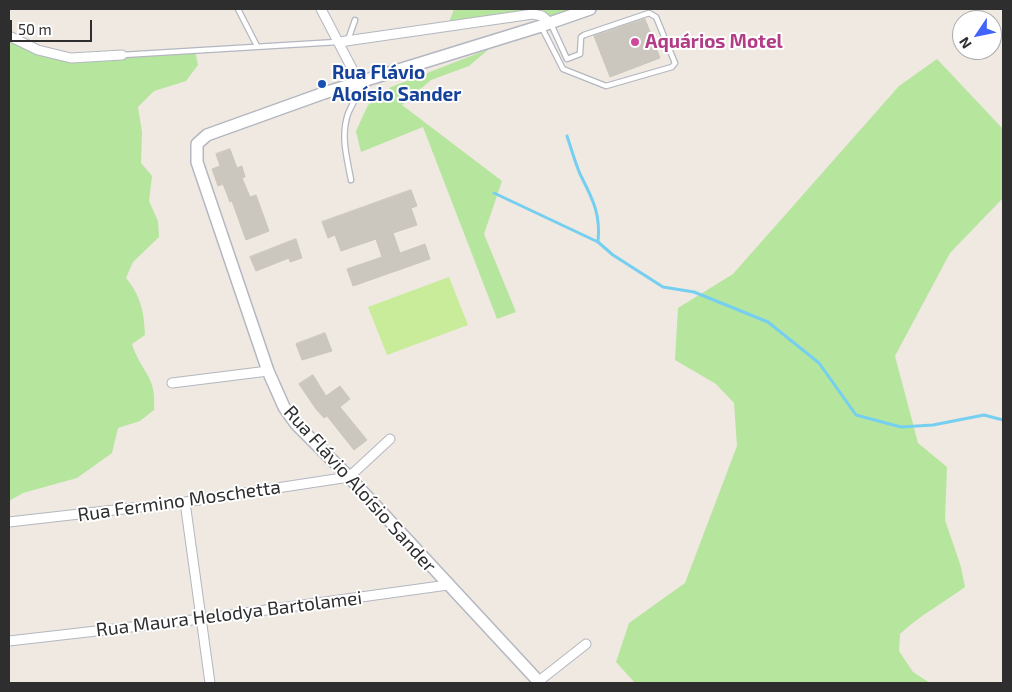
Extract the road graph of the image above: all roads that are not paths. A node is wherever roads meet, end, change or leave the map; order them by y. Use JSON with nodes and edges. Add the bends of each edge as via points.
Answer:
{"nodes":[{"id":1,"x":238,"y":9,"type":"edge"},
{"id":2,"x":321,"y":9,"type":"edge"},
{"id":3,"x":590,"y":9,"type":"edge"},
{"id":4,"x":355,"y":20,"type":"dead end"},
{"id":5,"x":546,"y":25,"type":"junction"},
{"id":6,"x":9,"y":36,"type":"edge"},
{"id":7,"x":343,"y":41,"type":"junction"},
{"id":8,"x":257,"y":46,"type":"junction"},
{"id":9,"x":122,"y":55,"type":"joint"},
{"id":10,"x":360,"y":84,"type":"junction"},
{"id":11,"x":351,"y":180,"type":"dead end"},
{"id":12,"x":268,"y":371,"type":"junction"},
{"id":13,"x":172,"y":383,"type":"dead end"},
{"id":14,"x":390,"y":438,"type":"dead end"},
{"id":15,"x":349,"y":477,"type":"junction"},
{"id":16,"x":185,"y":502,"type":"junction"},
{"id":17,"x":9,"y":522,"type":"edge"},
{"id":18,"x":448,"y":585,"type":"junction"},
{"id":19,"x":201,"y":619,"type":"junction"},
{"id":20,"x":9,"y":641,"type":"edge"},
{"id":21,"x":586,"y":644,"type":"dead end"},
{"id":22,"x":539,"y":682,"type":"edge"},
{"id":23,"x":210,"y":683,"type":"edge"}],
"edges":[{"from":1,"to":8,"type":"lane"},
{"from":2,"to":7,"type":"street"},
{"from":3,"to":5,"type":"street"},
{"from":4,"to":7,"type":"lane"},
{"from":5,"to":5,"type":"lane","via":[[563,69],[606,86],[672,67],[675,63],[656,17],[649,13],[584,35],[581,37],[580,54],[567,59]]},
{"from":5,"to":7,"type":"street","via":[[542,16],[533,14]]},
{"from":5,"to":10,"type":"street"},
{"from":6,"to":9,"type":"street","via":[[38,50],[71,58]]},
{"from":7,"to":8,"type":"lane"},
{"from":7,"to":10,"type":"street"},
{"from":8,"to":9,"type":"lane"},
{"from":10,"to":11,"type":"lane","via":[[344,138]]},
{"from":10,"to":12,"type":"street","name":"Rua Flávio Aloísio Sander","via":[[324,93],[208,135],[197,144],[195,151],[206,194]]},
{"from":12,"to":13,"type":"street"},
{"from":12,"to":15,"type":"street","name":"Rua Flávio Aloísio Sander","via":[[284,407],[296,424]]},
{"from":14,"to":15,"type":"street"},
{"from":15,"to":16,"type":"street","name":"Rua Fermino Moschetta"},
{"from":15,"to":18,"type":"street","name":"Rua Flávio Aloísio Sander"},
{"from":16,"to":17,"type":"street","name":"Rua Fermino Moschetta"},
{"from":16,"to":19,"type":"street"},
{"from":18,"to":19,"type":"street","name":"Rua Maura Helodya Bartolamei"},
{"from":18,"to":22,"type":"street","name":"Rua Flávio Aloísio Sander"},
{"from":19,"to":20,"type":"street","name":"Rua Maura Helodya Bartolamei"},
{"from":19,"to":23,"type":"street"},
{"from":21,"to":22,"type":"street"}]}
